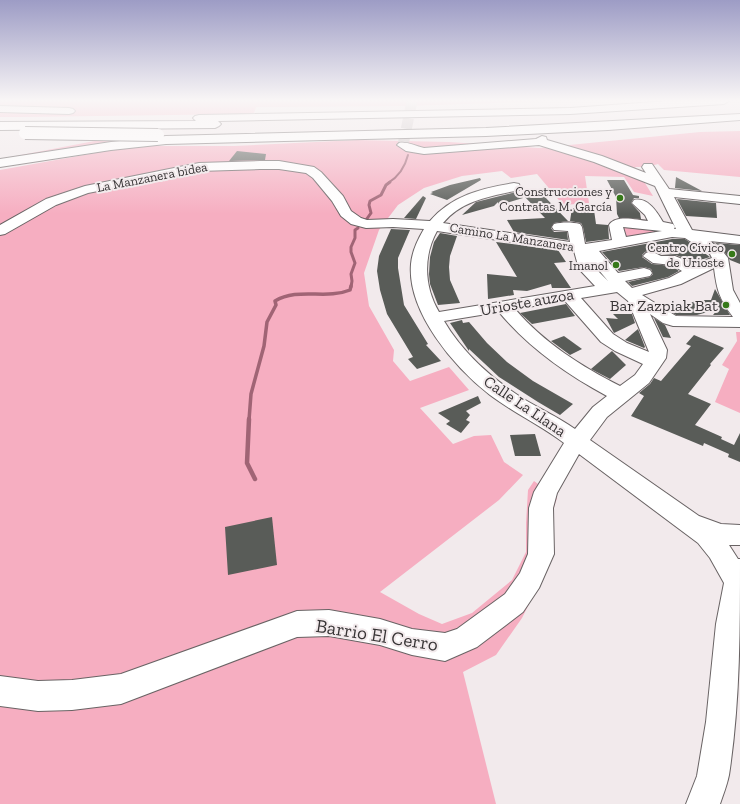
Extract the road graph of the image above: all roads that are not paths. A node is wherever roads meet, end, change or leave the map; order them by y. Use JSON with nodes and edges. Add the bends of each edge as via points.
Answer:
{"nodes":[{"id":1,"x":12,"y":139,"type":"dead end"},
{"id":2,"x":17,"y":139,"type":"edge"},
{"id":3,"x":86,"y":139,"type":"edge"},
{"id":4,"x":224,"y":139,"type":"edge"},
{"id":5,"x":403,"y":145,"type":"dead end"},
{"id":6,"x":0,"y":151,"type":"edge"},
{"id":7,"x":0,"y":163,"type":"edge"},
{"id":8,"x":648,"y":167,"type":"dead end"},
{"id":9,"x":514,"y":187,"type":"dead end"},
{"id":10,"x":662,"y":188,"type":"junction"},
{"id":11,"x":706,"y":196,"type":"junction"},
{"id":12,"x":740,"y":200,"type":"edge"},
{"id":13,"x":639,"y":202,"type":"dead end"},
{"id":14,"x":740,"y":209,"type":"edge"},
{"id":15,"x":657,"y":223,"type":"junction"},
{"id":16,"x":434,"y":226,"type":"junction"},
{"id":17,"x":559,"y":227,"type":"dead end"},
{"id":18,"x":681,"y":229,"type":"junction"},
{"id":19,"x":0,"y":231,"type":"edge"},
{"id":20,"x":736,"y":240,"type":"edge"},
{"id":21,"x":624,"y":243,"type":"junction"},
{"id":22,"x":582,"y":248,"type":"junction"},
{"id":23,"x":651,"y":256,"type":"dead end"},
{"id":24,"x":718,"y":256,"type":"junction"},
{"id":25,"x":693,"y":270,"type":"junction"},
{"id":26,"x":644,"y":273,"type":"dead end"},
{"id":27,"x":620,"y":289,"type":"junction"},
{"id":28,"x":569,"y":295,"type":"junction"},
{"id":29,"x":503,"y":306,"type":"junction"},
{"id":30,"x":740,"y":314,"type":"edge"},
{"id":31,"x":434,"y":318,"type":"junction"},
{"id":32,"x":740,"y":322,"type":"edge"},
{"id":33,"x":655,"y":362,"type":"junction"},
{"id":34,"x":622,"y":395,"type":"junction"},
{"id":35,"x":576,"y":442,"type":"junction"},
{"id":36,"x":734,"y":557,"type":"edge"},
{"id":37,"x":735,"y":618,"type":"edge"},
{"id":38,"x":0,"y":691,"type":"edge"},
{"id":39,"x":703,"y":804,"type":"edge"}],
"edges":[{"from":1,"to":2,"type":"highway"},
{"from":3,"to":6,"type":"highway"},
{"from":4,"to":7,"type":"highway","via":[[142,142]]},
{"from":5,"to":10,"type":"street","via":[[410,150],[424,151],[541,140],[655,181]]},
{"from":8,"to":10,"type":"street"},
{"from":9,"to":16,"type":"street","name":"Calle La Llana","via":[[487,192],[458,204]]},
{"from":10,"to":11,"type":"street"},
{"from":10,"to":18,"type":"street"},
{"from":11,"to":12,"type":"street"},
{"from":11,"to":14,"type":"street","via":[[712,202]]},
{"from":13,"to":15,"type":"street"},
{"from":15,"to":18,"type":"street"},
{"from":15,"to":21,"type":"street","via":[[616,225],[618,238]]},
{"from":16,"to":19,"type":"street","name":"La Manzanera bidea","via":[[371,224],[356,221],[346,213],[338,199],[310,170],[279,165],[240,165],[199,167],[85,190],[51,202]]},
{"from":16,"to":22,"type":"street","name":"Camino La Manzanera"},
{"from":16,"to":31,"type":"street","name":"Calle La Llana","via":[[421,249],[418,266],[419,284]]},
{"from":17,"to":22,"type":"street","via":[[575,227]]},
{"from":18,"to":20,"type":"street"},
{"from":18,"to":21,"type":"street","name":"Camino La Manzanera"},
{"from":18,"to":24,"type":"street"},
{"from":20,"to":24,"type":"street"},
{"from":21,"to":22,"type":"street","name":"Camino La Manzanera"},
{"from":22,"to":27,"type":"street","via":[[587,269]]},
{"from":23,"to":25,"type":"street","via":[[658,260],[675,261]]},
{"from":24,"to":25,"type":"street"},
{"from":24,"to":30,"type":"street","via":[[725,290]]},
{"from":25,"to":27,"type":"street","via":[[675,280]]},
{"from":26,"to":27,"type":"street"},
{"from":27,"to":28,"type":"street","name":"Urioste auzoa"},
{"from":27,"to":32,"type":"street","via":[[673,321]]},
{"from":27,"to":33,"type":"street","via":[[639,310],[658,350]]},
{"from":28,"to":29,"type":"street","name":"Urioste auzoa"},
{"from":28,"to":33,"type":"street","via":[[607,338]]},
{"from":29,"to":31,"type":"street","name":"Urioste auzoa"},
{"from":29,"to":34,"type":"street","via":[[528,335],[552,354],[587,377]]},
{"from":31,"to":35,"type":"street","name":"Calle La Llana","via":[[462,358],[493,387],[562,430]]},
{"from":33,"to":34,"type":"street","via":[[642,379]]},
{"from":34,"to":35,"type":"street","via":[[600,412]]},
{"from":35,"to":36,"type":"street","name":"Calle La Llana","via":[[688,520]]},
{"from":35,"to":38,"type":"street","name":"Barrio El Cerro","via":[[546,492],[541,508],[541,554],[530,580],[514,603],[467,638],[445,647],[336,624],[297,624],[121,689],[38,696]]},
{"from":36,"to":37,"type":"street"},
{"from":37,"to":39,"type":"street","via":[[713,776]]}]}
